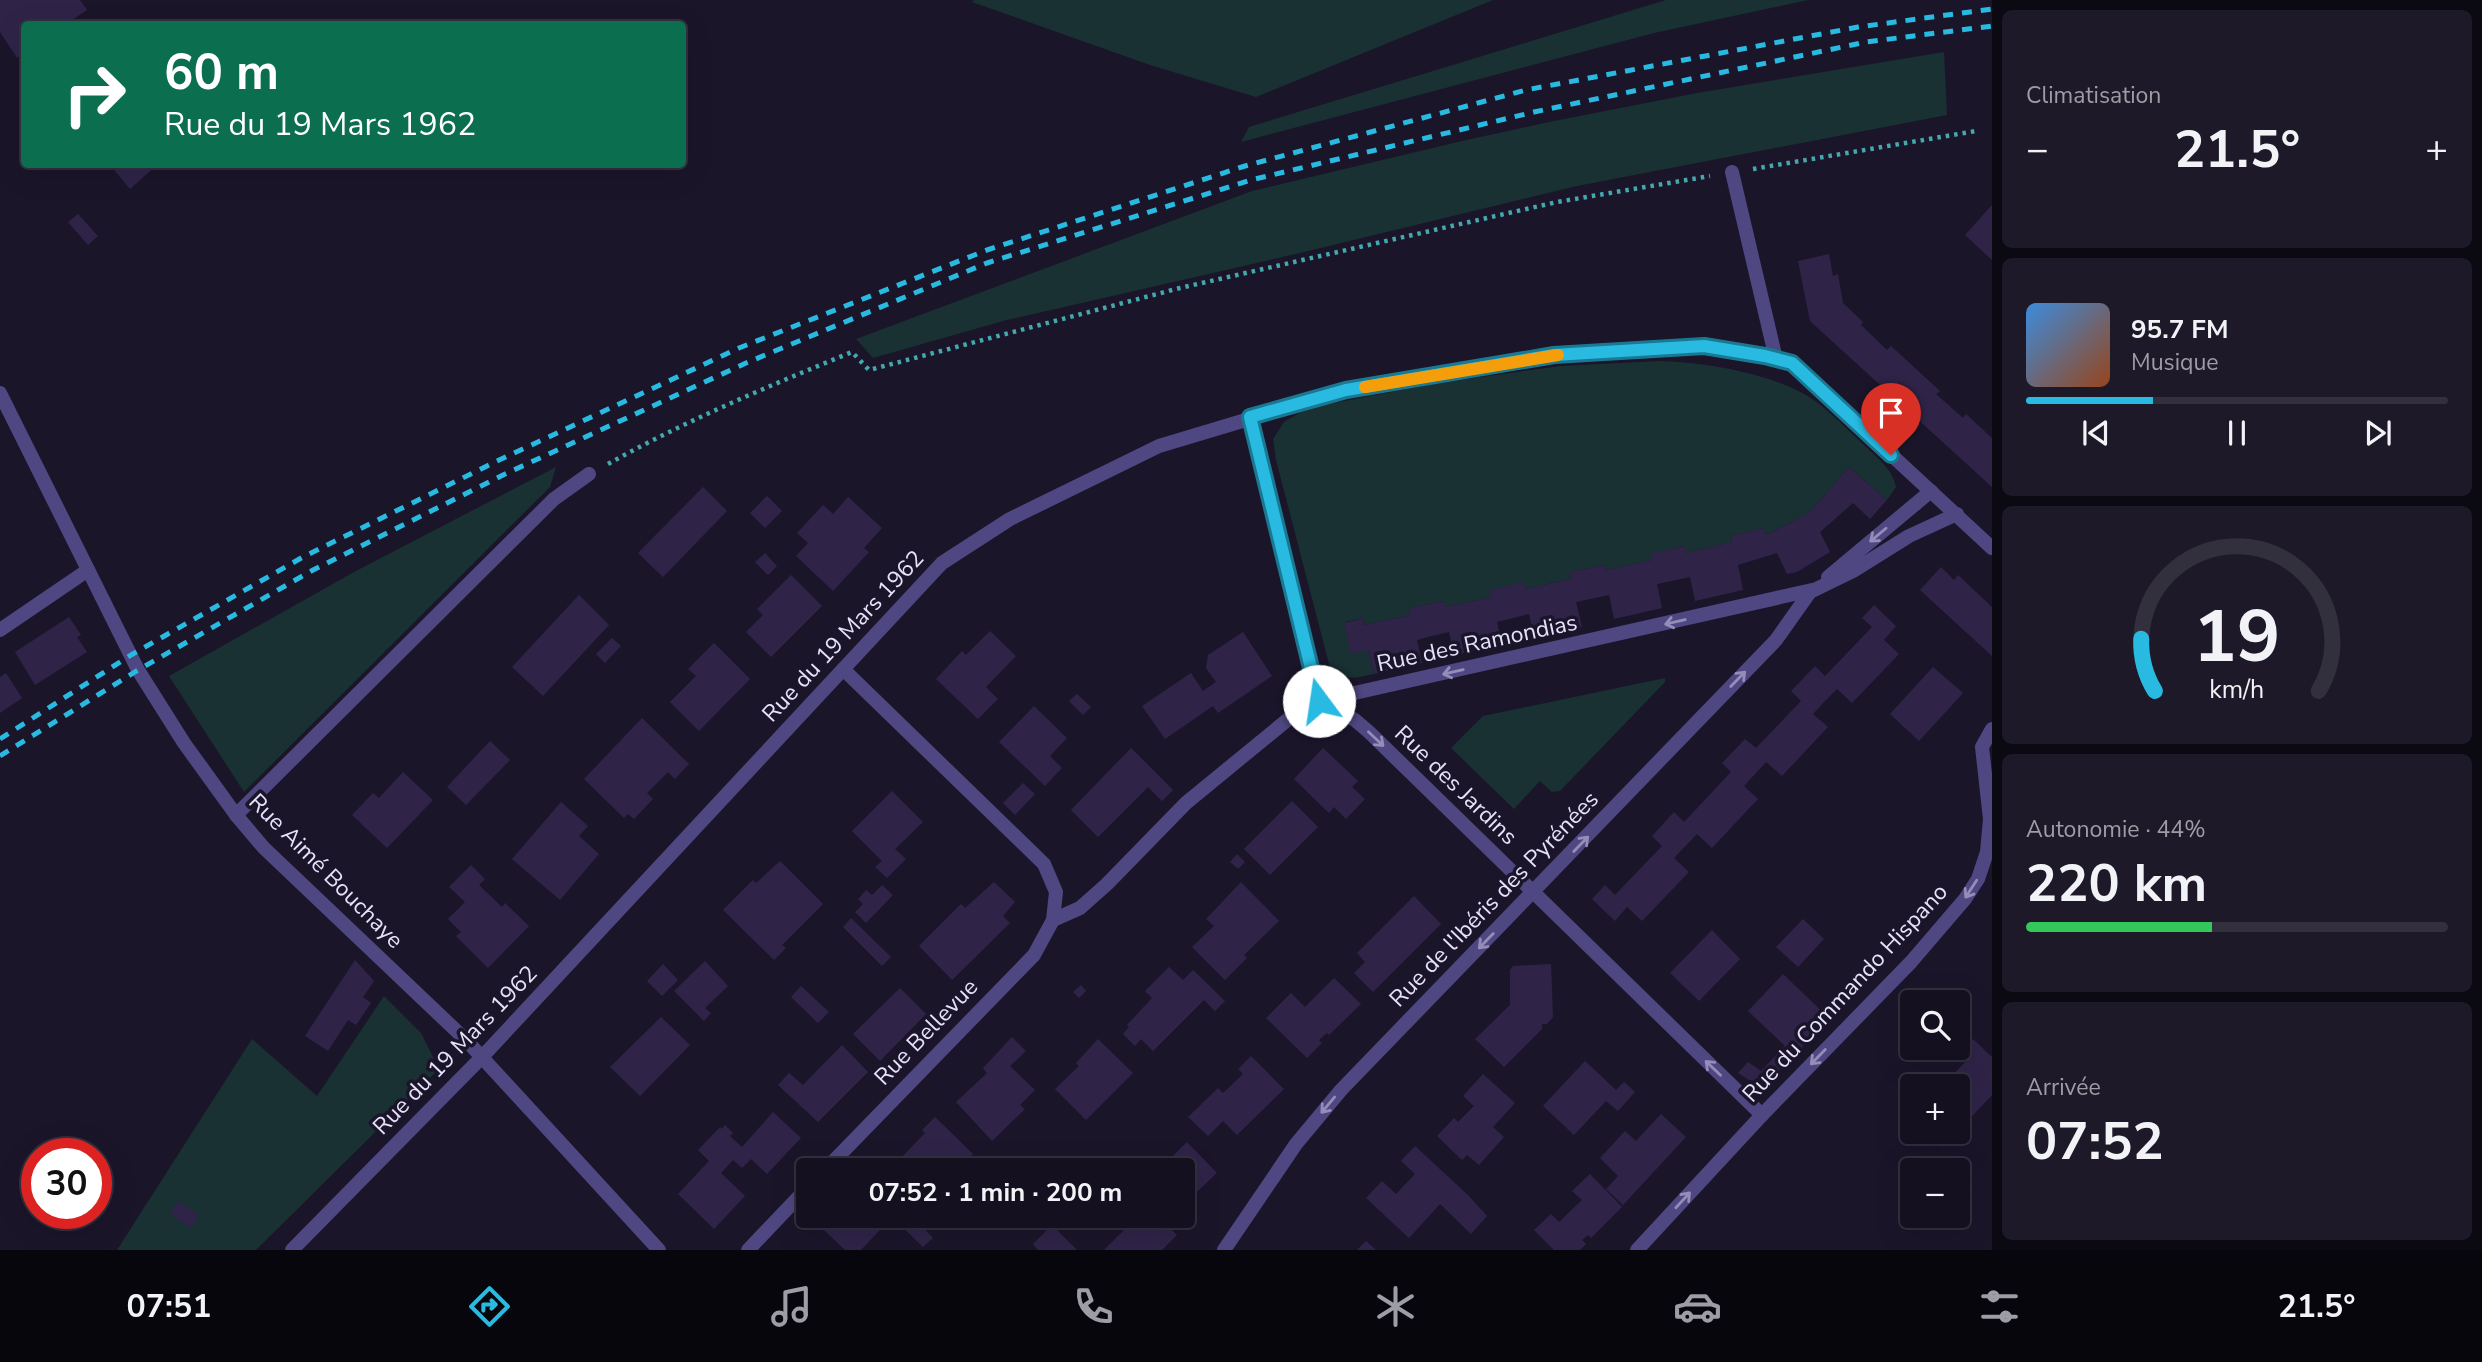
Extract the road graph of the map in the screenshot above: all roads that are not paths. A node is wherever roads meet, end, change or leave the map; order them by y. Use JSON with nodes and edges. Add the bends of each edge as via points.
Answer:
{"nodes":[{"id":1,"x":1732,"y":172,"type":"road end"},
{"id":2,"x":1776,"y":359,"type":"junction"},
{"id":3,"x":0,"y":393,"type":"edge"},
{"id":4,"x":1250,"y":417,"type":"junction"},
{"id":5,"x":589,"y":474,"type":"road end"},
{"id":6,"x":1931,"y":491,"type":"junction"},
{"id":7,"x":1957,"y":514,"type":"junction"},
{"id":8,"x":1992,"y":548,"type":"edge"},
{"id":9,"x":88,"y":570,"type":"junction"},
{"id":10,"x":1810,"y":592,"type":"junction"},
{"id":11,"x":0,"y":630,"type":"edge"},
{"id":12,"x":843,"y":670,"type":"junction"},
{"id":13,"x":1319,"y":701,"type":"junction"},
{"id":14,"x":1992,"y":729,"type":"edge"},
{"id":15,"x":236,"y":815,"type":"junction"},
{"id":16,"x":1533,"y":892,"type":"junction"},
{"id":17,"x":1053,"y":920,"type":"junction"},
{"id":18,"x":482,"y":1057,"type":"junction"},
{"id":19,"x":1762,"y":1115,"type":"junction"},
{"id":20,"x":837,"y":1158,"type":"edge"},
{"id":21,"x":796,"y":1200,"type":"edge"},
{"id":22,"x":292,"y":1250,"type":"edge"},
{"id":23,"x":659,"y":1250,"type":"edge"},
{"id":24,"x":748,"y":1250,"type":"edge"},
{"id":25,"x":1224,"y":1250,"type":"edge"},
{"id":26,"x":1637,"y":1250,"type":"edge"}],
"edges":[{"from":1,"to":2,"type":"street"},
{"from":2,"to":4,"type":"street","name":"Rue du 19 Mars 1962","via":[[1704,346],[1554,355],[1346,390]]},
{"from":2,"to":6,"type":"street","name":"Rue du 19 Mars 1962","via":[[1792,363]]},
{"from":3,"to":9,"type":"street","name":"Rue Aimé Bouchaye"},
{"from":4,"to":12,"type":"street","name":"Rue du 19 Mars 1962","via":[[1159,446],[1010,519],[942,563]]},
{"from":4,"to":13,"type":"street"},
{"from":5,"to":15,"type":"street","via":[[554,499]]},
{"from":6,"to":7,"type":"street","name":"Rue du 19 Mars 1962"},
{"from":6,"to":10,"type":"street","name":"Rue des Ramondias","one_way":true},
{"from":7,"to":8,"type":"street","name":"Rue du 19 Mars 1962"},
{"from":7,"to":10,"type":"street","name":"Rue des Ramondias"},
{"from":9,"to":11,"type":"street"},
{"from":9,"to":15,"type":"street","name":"Rue Aimé Bouchaye","via":[[138,670]]},
{"from":10,"to":13,"type":"street","name":"Rue des Ramondias","one_way":true},
{"from":16,"to":10,"type":"street","name":"Rue de l'Ibéris des Pyrénées","one_way":true,"via":[[1776,640]]},
{"from":12,"to":17,"type":"street","name":"Rue Bellevue","via":[[1044,864],[1056,892]]},
{"from":12,"to":18,"type":"street","name":"Rue du 19 Mars 1962"},
{"from":13,"to":16,"type":"street","name":"Rue des Jardins","one_way":true,"via":[[1355,720]]},
{"from":13,"to":17,"type":"street","name":"Rue des Ramondias","via":[[1303,707],[1186,803],[1080,908]]},
{"from":14,"to":19,"type":"street","name":"Rue du Commando Hispano","one_way":true,"via":[[1982,747],[1990,819],[1987,852],[1978,879],[1911,962]]},
{"from":15,"to":18,"type":"street","name":"Rue Aimé Bouchaye","via":[[264,848]]},
{"from":19,"to":16,"type":"street","name":"Rue des Jardins","one_way":true},
{"from":16,"to":25,"type":"street","name":"Rue de l'Ibéris des Pyrénées","one_way":true,"via":[[1341,1090],[1296,1144]]},
{"from":17,"to":20,"type":"street","name":"Rue Bellevue","via":[[1034,954]]},
{"from":18,"to":22,"type":"street","name":"Rue du 19 Mars 1962"},
{"from":18,"to":23,"type":"street","name":"Rue Aimé Bouchaye"},
{"from":26,"to":19,"type":"street","name":"Rue du Commando Hispano","one_way":true},
{"from":21,"to":24,"type":"street"}]}
